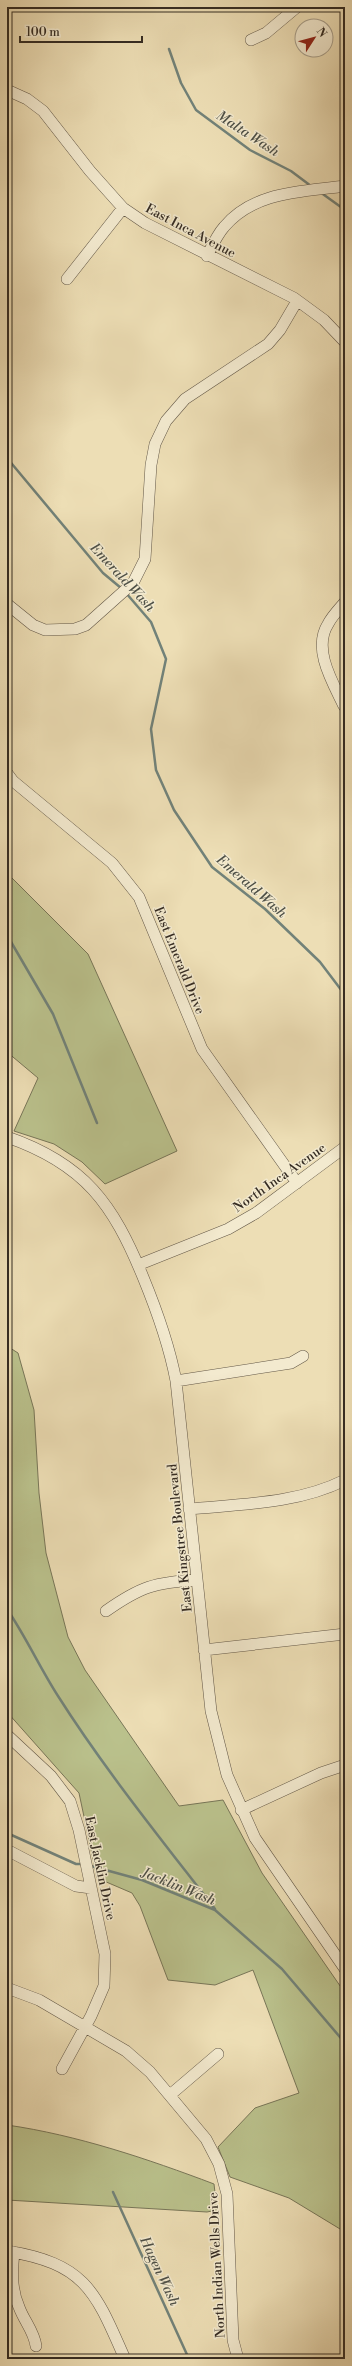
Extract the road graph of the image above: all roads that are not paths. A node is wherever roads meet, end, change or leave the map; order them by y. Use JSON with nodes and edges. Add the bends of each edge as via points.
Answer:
{"nodes":[{"id":1,"x":297,"y":7,"type":"edge"},
{"id":2,"x":251,"y":40,"type":"dead end"},
{"id":3,"x":7,"y":90,"type":"edge"},
{"id":4,"x":345,"y":186,"type":"edge"},
{"id":5,"x":123,"y":208,"type":"junction"},
{"id":6,"x":207,"y":256,"type":"junction"},
{"id":7,"x":67,"y":279,"type":"dead end"},
{"id":8,"x":297,"y":301,"type":"junction"},
{"id":9,"x":345,"y":342,"type":"edge"},
{"id":10,"x":345,"y":602,"type":"edge"},
{"id":11,"x":7,"y":604,"type":"edge"},
{"id":12,"x":344,"y":706,"type":"edge"},
{"id":13,"x":7,"y":773,"type":"edge"},
{"id":14,"x":7,"y":1137,"type":"edge"},
{"id":15,"x":345,"y":1147,"type":"edge"},
{"id":16,"x":297,"y":1183,"type":"junction"},
{"id":17,"x":138,"y":1265,"type":"junction"},
{"id":18,"x":303,"y":1356,"type":"dead end"},
{"id":19,"x":176,"y":1381,"type":"junction"},
{"id":20,"x":345,"y":1480,"type":"edge"},
{"id":21,"x":189,"y":1509,"type":"junction"},
{"id":22,"x":197,"y":1580,"type":"junction"},
{"id":23,"x":106,"y":1611,"type":"dead end"},
{"id":24,"x":345,"y":1634,"type":"edge"},
{"id":25,"x":204,"y":1650,"type":"junction"},
{"id":26,"x":7,"y":1735,"type":"edge"},
{"id":27,"x":345,"y":1765,"type":"edge"},
{"id":28,"x":241,"y":1810,"type":"junction"},
{"id":29,"x":7,"y":1850,"type":"edge"},
{"id":30,"x":91,"y":1888,"type":"junction"},
{"id":31,"x":345,"y":1969,"type":"edge"},
{"id":32,"x":7,"y":1988,"type":"edge"},
{"id":33,"x":85,"y":2028,"type":"junction"},
{"id":34,"x":218,"y":2054,"type":"dead end"},
{"id":35,"x":62,"y":2069,"type":"dead end"},
{"id":36,"x":170,"y":2095,"type":"junction"},
{"id":37,"x":10,"y":2251,"type":"edge"},
{"id":38,"x":36,"y":2346,"type":"dead end"},
{"id":39,"x":125,"y":2359,"type":"edge"},
{"id":40,"x":238,"y":2359,"type":"edge"}],
"edges":[{"from":1,"to":2,"type":"street","via":[[266,33]]},
{"from":3,"to":5,"type":"street","name":"East Inca Avenue","via":[[27,99],[43,111]]},
{"from":4,"to":6,"type":"street","via":[[262,199],[240,211],[223,227]]},
{"from":5,"to":6,"type":"street","name":"East Inca Avenue","via":[[145,223]]},
{"from":5,"to":7,"type":"street"},
{"from":6,"to":8,"type":"street","name":"East Inca Avenue"},
{"from":8,"to":9,"type":"street","name":"East Inca Avenue","via":[[324,320]]},
{"from":8,"to":11,"type":"street","via":[[280,330],[268,344],[185,399],[166,421],[155,444],[151,465],[145,559],[134,583],[86,625],[76,629],[45,630],[33,625]]},
{"from":10,"to":12,"type":"street","via":[[327,625],[322,639],[323,653],[332,681]]},
{"from":13,"to":16,"type":"street","name":"East Emerald Drive","via":[[13,781],[112,863],[139,897],[202,1049]]},
{"from":14,"to":17,"type":"street","name":"East Kingstree Boulevard","via":[[55,1158],[87,1183],[113,1213]]},
{"from":15,"to":16,"type":"street","name":"North Inca Avenue"},
{"from":16,"to":17,"type":"street","name":"North Inca Avenue","via":[[256,1213],[228,1229]]},
{"from":17,"to":19,"type":"street","name":"East Kingstree Boulevard","via":[[165,1332]]},
{"from":18,"to":19,"type":"street","via":[[291,1364]]},
{"from":19,"to":21,"type":"street","name":"East Kingstree Boulevard"},
{"from":20,"to":21,"type":"street","via":[[318,1491],[281,1500]]},
{"from":21,"to":22,"type":"street","name":"East Kingstree Boulevard"},
{"from":22,"to":23,"type":"street","via":[[151,1585]]},
{"from":22,"to":25,"type":"street","name":"East Kingstree Boulevard"},
{"from":24,"to":25,"type":"street"},
{"from":25,"to":28,"type":"street","name":"East Kingstree Boulevard","via":[[215,1733],[227,1775]]},
{"from":26,"to":30,"type":"street","name":"East Jacklin Drive","via":[[51,1776],[70,1801],[76,1815]]},
{"from":27,"to":28,"type":"street","via":[[321,1773]]},
{"from":28,"to":31,"type":"street","name":"East Kingstree Boulevard","via":[[274,1868]]},
{"from":29,"to":30,"type":"street","via":[[76,1886]]},
{"from":30,"to":33,"type":"street","name":"East Jacklin Drive","via":[[105,1954],[104,1986]]},
{"from":32,"to":33,"type":"street","name":"North Indian Wells Drive","via":[[39,2000]]},
{"from":33,"to":35,"type":"street","name":"East Jacklin Drive"},
{"from":33,"to":36,"type":"street","name":"North Indian Wells Drive","via":[[126,2051],[150,2072]]},
{"from":34,"to":36,"type":"street"},
{"from":36,"to":40,"type":"street","name":"North Indian Wells Drive","via":[[206,2139],[226,2185],[233,2340]]},
{"from":37,"to":38,"type":"street","via":[[14,2292]]},
{"from":37,"to":39,"type":"street","via":[[49,2260],[78,2278],[98,2301]]}]}
